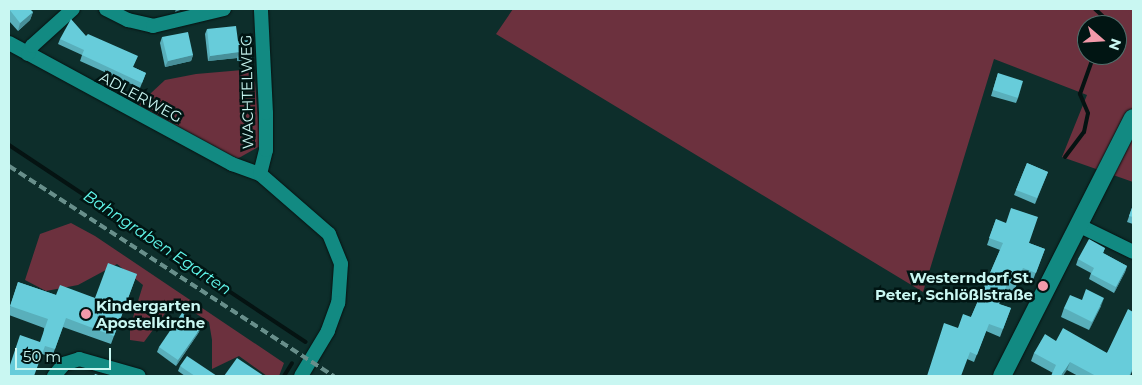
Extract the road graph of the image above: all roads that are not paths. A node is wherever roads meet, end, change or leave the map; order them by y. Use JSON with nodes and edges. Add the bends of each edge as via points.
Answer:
{"nodes":[{"id":1,"x":73,"y":9,"type":"edge"},
{"id":2,"x":106,"y":9,"type":"edge"},
{"id":3,"x":224,"y":9,"type":"edge"},
{"id":4,"x":262,"y":9,"type":"edge"},
{"id":5,"x":9,"y":43,"type":"edge"},
{"id":6,"x":28,"y":54,"type":"junction"},
{"id":7,"x":1133,"y":118,"type":"edge"},
{"id":8,"x":260,"y":174,"type":"junction"},
{"id":9,"x":1078,"y":225,"type":"junction"},
{"id":10,"x":1133,"y":252,"type":"edge"},
{"id":11,"x":54,"y":376,"type":"edge"},
{"id":12,"x":139,"y":376,"type":"edge"},
{"id":13,"x":301,"y":376,"type":"edge"},
{"id":14,"x":1002,"y":376,"type":"edge"}],
"edges":[{"from":1,"to":6,"type":"street","via":[[32,46]]},
{"from":2,"to":3,"type":"street","via":[[128,20],[153,26]]},
{"from":4,"to":8,"type":"street","name":"WACHTELWEG","via":[[266,150]]},
{"from":5,"to":6,"type":"street","name":"ADLERWEG"},
{"from":6,"to":8,"type":"street","name":"ADLERWEG","via":[[232,164]]},
{"from":7,"to":9,"type":"street"},
{"from":8,"to":13,"type":"street","via":[[329,234],[341,264],[338,303],[328,331]]},
{"from":9,"to":10,"type":"street"},
{"from":9,"to":14,"type":"street"},
{"from":11,"to":12,"type":"street","via":[[64,364],[79,359]]}]}
